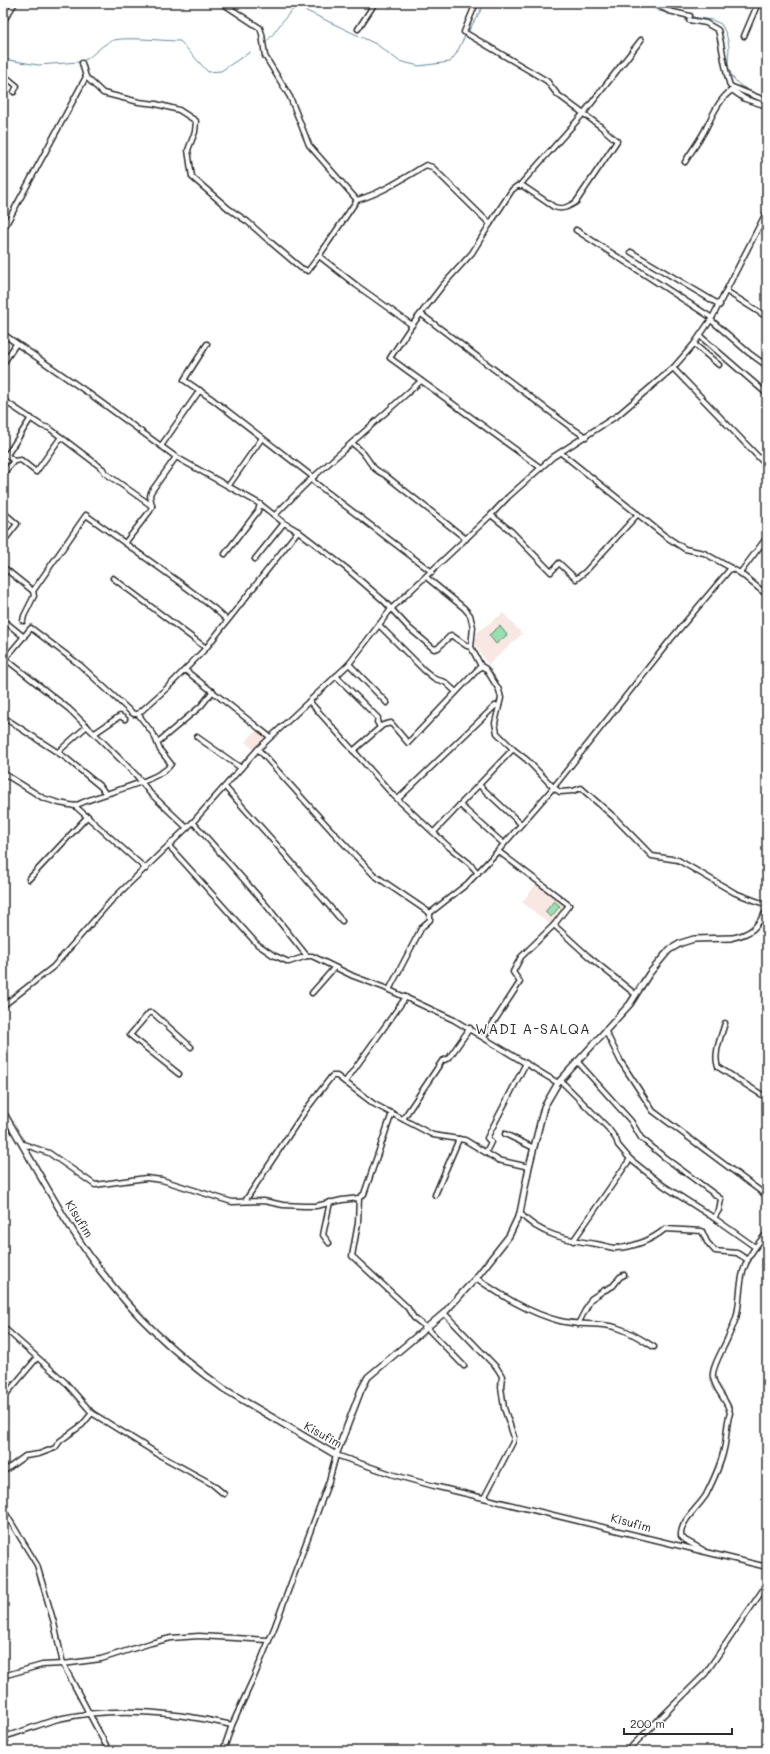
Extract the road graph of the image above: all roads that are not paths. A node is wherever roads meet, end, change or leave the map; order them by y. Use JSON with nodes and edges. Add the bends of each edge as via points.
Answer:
{"nodes":[{"id":1,"x":15,"y":3,"type":"edge"},
{"id":2,"x":222,"y":3,"type":"edge"},
{"id":3,"x":375,"y":3,"type":"edge"},
{"id":4,"x":476,"y":3,"type":"edge"},
{"id":5,"x":653,"y":3,"type":"edge"},
{"id":6,"x":758,"y":3,"type":"edge"},
{"id":7,"x":3,"y":22,"type":"edge"},
{"id":8,"x":358,"y":29,"type":"dead end"},
{"id":9,"x":744,"y":36,"type":"dead end"},
{"id":10,"x":641,"y":40,"type":"dead end"},
{"id":11,"x":82,"y":62,"type":"dead end"},
{"id":12,"x":3,"y":71,"type":"edge"},
{"id":13,"x":86,"y":77,"type":"junction"},
{"id":14,"x":14,"y":92,"type":"dead end"},
{"id":15,"x":767,"y":101,"type":"edge"},
{"id":16,"x":767,"y":106,"type":"edge"},
{"id":17,"x":583,"y":114,"type":"junction"},
{"id":18,"x":685,"y":162,"type":"dead end"},
{"id":19,"x":519,"y":186,"type":"junction"},
{"id":20,"x":357,"y":200,"type":"junction"},
{"id":21,"x":767,"y":211,"type":"edge"},
{"id":22,"x":490,"y":224,"type":"junction"},
{"id":23,"x":3,"y":230,"type":"edge"},
{"id":24,"x":576,"y":230,"type":"dead end"},
{"id":25,"x":631,"y":252,"type":"dead end"},
{"id":26,"x":319,"y":256,"type":"junction"},
{"id":27,"x":726,"y":291,"type":"junction"},
{"id":28,"x":720,"y":305,"type":"junction"},
{"id":29,"x":421,"y":314,"type":"junction"},
{"id":30,"x":767,"y":317,"type":"edge"},
{"id":31,"x":711,"y":319,"type":"junction"},
{"id":32,"x":412,"y":325,"type":"junction"},
{"id":33,"x":3,"y":334,"type":"edge"},
{"id":34,"x":700,"y":336,"type":"junction"},
{"id":35,"x":16,"y":344,"type":"junction"},
{"id":36,"x":207,"y":344,"type":"dead end"},
{"id":37,"x":694,"y":344,"type":"junction"},
{"id":38,"x":3,"y":364,"type":"edge"},
{"id":39,"x":719,"y":365,"type":"dead end"},
{"id":40,"x":767,"y":366,"type":"edge"},
{"id":41,"x":673,"y":368,"type":"junction"},
{"id":42,"x":421,"y":381,"type":"junction"},
{"id":43,"x":200,"y":390,"type":"junction"},
{"id":44,"x":767,"y":394,"type":"edge"},
{"id":45,"x":3,"y":400,"type":"edge"},
{"id":46,"x":31,"y":418,"type":"junction"},
{"id":47,"x":586,"y":436,"type":"junction"},
{"id":48,"x":61,"y":437,"type":"junction"},
{"id":49,"x":262,"y":438,"type":"junction"},
{"id":50,"x":352,"y":443,"type":"junction"},
{"id":51,"x":161,"y":446,"type":"junction"},
{"id":52,"x":3,"y":452,"type":"edge"},
{"id":53,"x":562,"y":454,"type":"junction"},
{"id":54,"x":7,"y":455,"type":"junction"},
{"id":55,"x":176,"y":457,"type":"junction"},
{"id":56,"x":14,"y":461,"type":"junction"},
{"id":57,"x":767,"y":466,"type":"edge"},
{"id":58,"x":541,"y":468,"type":"junction"},
{"id":59,"x":3,"y":474,"type":"edge"},
{"id":60,"x":313,"y":477,"type":"junction"},
{"id":61,"x":229,"y":485,"type":"junction"},
{"id":62,"x":260,"y":504,"type":"junction"},
{"id":63,"x":152,"y":506,"type":"junction"},
{"id":64,"x":3,"y":512,"type":"edge"},
{"id":65,"x":638,"y":514,"type":"junction"},
{"id":66,"x":275,"y":515,"type":"junction"},
{"id":67,"x":492,"y":515,"type":"junction"},
{"id":68,"x":284,"y":523,"type":"junction"},
{"id":69,"x":298,"y":531,"type":"junction"},
{"id":70,"x":767,"y":537,"type":"edge"},
{"id":71,"x":466,"y":539,"type":"junction"},
{"id":72,"x":3,"y":542,"type":"edge"},
{"id":73,"x":124,"y":543,"type":"junction"},
{"id":74,"x":225,"y":554,"type":"dead end"},
{"id":75,"x":255,"y":559,"type":"dead end"},
{"id":76,"x":3,"y":567,"type":"edge"},
{"id":77,"x":731,"y":568,"type":"junction"},
{"id":78,"x":432,"y":572,"type":"junction"},
{"id":79,"x":740,"y":573,"type":"junction"},
{"id":80,"x":426,"y":577,"type":"junction"},
{"id":81,"x":113,"y":578,"type":"dead end"},
{"id":82,"x":33,"y":591,"type":"junction"},
{"id":83,"x":767,"y":596,"type":"edge"},
{"id":84,"x":391,"y":609,"type":"junction"},
{"id":85,"x":3,"y":620,"type":"edge"},
{"id":86,"x":227,"y":620,"type":"junction"},
{"id":87,"x":23,"y":621,"type":"dead end"},
{"id":88,"x":379,"y":625,"type":"junction"},
{"id":89,"x":24,"y":637,"type":"junction"},
{"id":90,"x":471,"y":647,"type":"junction"},
{"id":91,"x":206,"y":648,"type":"junction"},
{"id":92,"x":4,"y":658,"type":"edge"},
{"id":93,"x":349,"y":664,"type":"junction"},
{"id":94,"x":481,"y":666,"type":"junction"},
{"id":95,"x":184,"y":670,"type":"junction"},
{"id":96,"x":336,"y":676,"type":"junction"},
{"id":97,"x":213,"y":691,"type":"junction"},
{"id":98,"x":456,"y":692,"type":"junction"},
{"id":99,"x":309,"y":701,"type":"junction"},
{"id":100,"x":387,"y":703,"type":"dead end"},
{"id":101,"x":499,"y":705,"type":"junction"},
{"id":102,"x":138,"y":714,"type":"junction"},
{"id":103,"x":4,"y":719,"type":"edge"},
{"id":104,"x":125,"y":719,"type":"dead end"},
{"id":105,"x":87,"y":726,"type":"junction"},
{"id":106,"x":380,"y":727,"type":"junction"},
{"id":107,"x":95,"y":733,"type":"junction"},
{"id":108,"x":196,"y":736,"type":"dead end"},
{"id":109,"x":270,"y":737,"type":"junction"},
{"id":110,"x":158,"y":742,"type":"junction"},
{"id":111,"x":258,"y":749,"type":"junction"},
{"id":112,"x":513,"y":749,"type":"junction"},
{"id":113,"x":353,"y":751,"type":"junction"},
{"id":114,"x":58,"y":752,"type":"junction"},
{"id":115,"x":241,"y":768,"type":"junction"},
{"id":116,"x":3,"y":773,"type":"edge"},
{"id":117,"x":141,"y":781,"type":"junction"},
{"id":118,"x":479,"y":785,"type":"junction"},
{"id":119,"x":225,"y":787,"type":"junction"},
{"id":120,"x":553,"y":788,"type":"junction"},
{"id":121,"x":105,"y":793,"type":"junction"},
{"id":122,"x":398,"y":799,"type":"junction"},
{"id":123,"x":460,"y":805,"type":"junction"},
{"id":124,"x":75,"y":806,"type":"junction"},
{"id":125,"x":88,"y":816,"type":"junction"},
{"id":126,"x":193,"y":822,"type":"junction"},
{"id":127,"x":521,"y":824,"type":"junction"},
{"id":128,"x":187,"y":828,"type":"junction"},
{"id":129,"x":434,"y":832,"type":"junction"},
{"id":130,"x":504,"y":844,"type":"junction"},
{"id":131,"x":169,"y":846,"type":"junction"},
{"id":132,"x":498,"y":851,"type":"junction"},
{"id":133,"x":146,"y":869,"type":"junction"},
{"id":134,"x":478,"y":873,"type":"junction"},
{"id":135,"x":29,"y":879,"type":"dead end"},
{"id":136,"x":767,"y":904,"type":"edge"},
{"id":137,"x":767,"y":910,"type":"edge"},
{"id":138,"x":430,"y":913,"type":"junction"},
{"id":139,"x":342,"y":921,"type":"dead end"},
{"id":140,"x":554,"y":925,"type":"junction"},
{"id":141,"x":730,"y":938,"type":"joint"},
{"id":142,"x":306,"y":956,"type":"junction"},
{"id":143,"x":334,"y":968,"type":"junction"},
{"id":144,"x":389,"y":990,"type":"junction"},
{"id":145,"x":312,"y":993,"type":"dead end"},
{"id":146,"x":635,"y":994,"type":"junction"},
{"id":147,"x":406,"y":997,"type":"junction"},
{"id":148,"x":3,"y":1006,"type":"edge"},
{"id":149,"x":726,"y":1023,"type":"dead end"},
{"id":150,"x":470,"y":1028,"type":"junction"},
{"id":151,"x":605,"y":1030,"type":"junction"},
{"id":152,"x":484,"y":1037,"type":"junction"},
{"id":153,"x":192,"y":1046,"type":"dead end"},
{"id":154,"x":577,"y":1061,"type":"junction"},
{"id":155,"x":526,"y":1063,"type":"junction"},
{"id":156,"x":179,"y":1074,"type":"dead end"},
{"id":157,"x":559,"y":1081,"type":"junction"},
{"id":158,"x":345,"y":1082,"type":"junction"},
{"id":159,"x":767,"y":1098,"type":"edge"},
{"id":160,"x":3,"y":1112,"type":"edge"},
{"id":161,"x":392,"y":1113,"type":"junction"},
{"id":162,"x":403,"y":1119,"type":"junction"},
{"id":163,"x":505,"y":1134,"type":"dead end"},
{"id":164,"x":459,"y":1139,"type":"junction"},
{"id":165,"x":23,"y":1144,"type":"junction"},
{"id":166,"x":534,"y":1148,"type":"junction"},
{"id":167,"x":486,"y":1152,"type":"junction"},
{"id":168,"x":630,"y":1159,"type":"junction"},
{"id":169,"x":529,"y":1167,"type":"junction"},
{"id":170,"x":436,"y":1195,"type":"dead end"},
{"id":171,"x":767,"y":1196,"type":"edge"},
{"id":172,"x":359,"y":1198,"type":"junction"},
{"id":173,"x":245,"y":1201,"type":"junction"},
{"id":174,"x":330,"y":1202,"type":"junction"},
{"id":175,"x":520,"y":1213,"type":"junction"},
{"id":176,"x":714,"y":1218,"type":"junction"},
{"id":177,"x":767,"y":1234,"type":"edge"},
{"id":178,"x":573,"y":1241,"type":"junction"},
{"id":179,"x":329,"y":1243,"type":"dead end"},
{"id":180,"x":755,"y":1247,"type":"junction"},
{"id":181,"x":748,"y":1260,"type":"junction"},
{"id":182,"x":624,"y":1275,"type":"dead end"},
{"id":183,"x":476,"y":1278,"type":"junction"},
{"id":184,"x":444,"y":1314,"type":"junction"},
{"id":185,"x":578,"y":1324,"type":"junction"},
{"id":186,"x":3,"y":1326,"type":"edge"},
{"id":187,"x":427,"y":1328,"type":"junction"},
{"id":188,"x":654,"y":1347,"type":"dead end"},
{"id":189,"x":37,"y":1358,"type":"junction"},
{"id":190,"x":464,"y":1366,"type":"dead end"},
{"id":191,"x":3,"y":1398,"type":"edge"},
{"id":192,"x":92,"y":1413,"type":"junction"},
{"id":193,"x":336,"y":1454,"type":"junction"},
{"id":194,"x":3,"y":1472,"type":"edge"},
{"id":195,"x":224,"y":1494,"type":"dead end"},
{"id":196,"x":484,"y":1498,"type":"junction"},
{"id":197,"x":3,"y":1509,"type":"edge"},
{"id":198,"x":707,"y":1552,"type":"junction"},
{"id":199,"x":767,"y":1567,"type":"edge"},
{"id":200,"x":767,"y":1584,"type":"edge"},
{"id":201,"x":268,"y":1640,"type":"junction"},
{"id":202,"x":63,"y":1664,"type":"junction"},
{"id":203,"x":3,"y":1676,"type":"edge"},
{"id":204,"x":88,"y":1714,"type":"junction"},
{"id":205,"x":232,"y":1724,"type":"junction"},
{"id":206,"x":3,"y":1737,"type":"edge"},
{"id":207,"x":109,"y":1751,"type":"edge"},
{"id":208,"x":223,"y":1751,"type":"edge"},
{"id":209,"x":627,"y":1751,"type":"edge"}],
"edges":[{"from":1,"to":7,"type":"street"},
{"from":2,"to":20,"type":"street","via":[[260,28],[265,56],[290,97],[309,145]]},
{"from":3,"to":8,"type":"street"},
{"from":4,"to":17,"type":"street","via":[[464,32],[547,81],[556,94]]},
{"from":5,"to":15,"type":"street","via":[[718,30],[730,86]]},
{"from":6,"to":9,"type":"street"},
{"from":10,"to":17,"type":"street"},
{"from":11,"to":13,"type":"street"},
{"from":12,"to":14,"type":"street","via":[[17,86]]},
{"from":13,"to":23,"type":"street"},
{"from":13,"to":26,"type":"street","via":[[103,93],[179,110],[194,120],[197,124],[188,150],[192,177],[301,268],[308,271]]},
{"from":16,"to":18,"type":"street","via":[[745,99],[732,90],[718,104]]},
{"from":17,"to":19,"type":"street"},
{"from":17,"to":19,"type":"street","via":[[617,141],[576,202],[560,209]]},
{"from":19,"to":22,"type":"street","via":[[512,190]]},
{"from":20,"to":22,"type":"street","via":[[391,186],[426,165],[432,167]]},
{"from":20,"to":26,"type":"street"},
{"from":21,"to":27,"type":"street"},
{"from":22,"to":29,"type":"street","via":[[472,253]]},
{"from":24,"to":31,"type":"street"},
{"from":25,"to":28,"type":"street"},
{"from":26,"to":32,"type":"street"},
{"from":27,"to":28,"type":"street"},
{"from":27,"to":30,"type":"street"},
{"from":28,"to":31,"type":"street"},
{"from":29,"to":32,"type":"street"},
{"from":29,"to":47,"type":"street","via":[[569,426]]},
{"from":31,"to":34,"type":"street"},
{"from":31,"to":40,"type":"street"},
{"from":32,"to":42,"type":"street","via":[[390,358]]},
{"from":33,"to":35,"type":"street"},
{"from":34,"to":37,"type":"street"},
{"from":34,"to":44,"type":"street"},
{"from":35,"to":38,"type":"street"},
{"from":35,"to":51,"type":"street"},
{"from":36,"to":43,"type":"street","via":[[184,380]]},
{"from":37,"to":39,"type":"street"},
{"from":37,"to":41,"type":"street"},
{"from":41,"to":47,"type":"street","via":[[618,415]]},
{"from":41,"to":57,"type":"street"},
{"from":42,"to":50,"type":"street"},
{"from":42,"to":58,"type":"street"},
{"from":43,"to":49,"type":"street"},
{"from":43,"to":51,"type":"street"},
{"from":45,"to":46,"type":"street"},
{"from":46,"to":48,"type":"street"},
{"from":46,"to":54,"type":"street"},
{"from":47,"to":53,"type":"street"},
{"from":48,"to":56,"type":"street","via":[[36,472],[21,460]]},
{"from":48,"to":63,"type":"street","via":[[105,473]]},
{"from":49,"to":60,"type":"street"},
{"from":49,"to":61,"type":"street"},
{"from":50,"to":60,"type":"street"},
{"from":50,"to":71,"type":"street","via":[[373,468]]},
{"from":51,"to":55,"type":"street"},
{"from":52,"to":54,"type":"street"},
{"from":53,"to":58,"type":"street"},
{"from":53,"to":65,"type":"street"},
{"from":54,"to":56,"type":"street"},
{"from":55,"to":61,"type":"street"},
{"from":55,"to":63,"type":"street","via":[[151,492]]},
{"from":56,"to":59,"type":"street"},
{"from":58,"to":67,"type":"street"},
{"from":60,"to":66,"type":"street"},
{"from":60,"to":78,"type":"street","via":[[313,481],[323,489]]},
{"from":61,"to":62,"type":"street"},
{"from":62,"to":66,"type":"street"},
{"from":62,"to":74,"type":"street"},
{"from":63,"to":73,"type":"street"},
{"from":64,"to":72,"type":"street","via":[[17,524]]},
{"from":65,"to":67,"type":"street","via":[[576,579],[559,563],[551,572]]},
{"from":65,"to":77,"type":"street","via":[[685,548],[704,553]]},
{"from":66,"to":68,"type":"street"},
{"from":67,"to":71,"type":"street"},
{"from":68,"to":69,"type":"street"},
{"from":68,"to":75,"type":"street"},
{"from":69,"to":84,"type":"street","via":[[346,568]]},
{"from":69,"to":86,"type":"street"},
{"from":70,"to":79,"type":"street"},
{"from":71,"to":78,"type":"street"},
{"from":73,"to":82,"type":"street","via":[[86,516]]},
{"from":73,"to":86,"type":"street"},
{"from":76,"to":82,"type":"street"},
{"from":77,"to":79,"type":"street"},
{"from":77,"to":120,"type":"street"},
{"from":78,"to":80,"type":"street"},
{"from":79,"to":83,"type":"street"},
{"from":80,"to":84,"type":"street"},
{"from":80,"to":90,"type":"street","via":[[470,615],[473,627]]},
{"from":81,"to":91,"type":"street"},
{"from":82,"to":87,"type":"street","via":[[34,596]]},
{"from":84,"to":88,"type":"street"},
{"from":84,"to":90,"type":"street","via":[[434,649],[451,635]]},
{"from":85,"to":89,"type":"street"},
{"from":86,"to":91,"type":"street"},
{"from":88,"to":93,"type":"street"},
{"from":88,"to":98,"type":"street","via":[[424,670],[435,679],[445,682]]},
{"from":89,"to":92,"type":"street"},
{"from":89,"to":102,"type":"street","via":[[31,628],[80,665],[131,712]]},
{"from":90,"to":94,"type":"street"},
{"from":91,"to":95,"type":"street"},
{"from":92,"to":105,"type":"street"},
{"from":93,"to":96,"type":"street"},
{"from":93,"to":100,"type":"street"},
{"from":94,"to":98,"type":"street"},
{"from":94,"to":101,"type":"street","via":[[486,669],[499,690]]},
{"from":95,"to":97,"type":"street"},
{"from":95,"to":102,"type":"street"},
{"from":96,"to":99,"type":"street"},
{"from":96,"to":106,"type":"street","via":[[378,718]]},
{"from":97,"to":109,"type":"street"},
{"from":97,"to":110,"type":"street","via":[[201,706]]},
{"from":98,"to":106,"type":"street","via":[[408,743],[391,722]]},
{"from":99,"to":109,"type":"street"},
{"from":99,"to":113,"type":"street"},
{"from":101,"to":112,"type":"street","via":[[495,728]]},
{"from":101,"to":122,"type":"street"},
{"from":102,"to":110,"type":"street"},
{"from":103,"to":114,"type":"street"},
{"from":104,"to":107,"type":"street","via":[[120,716]]},
{"from":105,"to":107,"type":"street"},
{"from":105,"to":114,"type":"street"},
{"from":106,"to":113,"type":"street"},
{"from":107,"to":117,"type":"street"},
{"from":108,"to":115,"type":"street"},
{"from":109,"to":111,"type":"street"},
{"from":110,"to":117,"type":"street","via":[[157,745],[171,764],[164,772]]},
{"from":111,"to":115,"type":"street"},
{"from":111,"to":138,"type":"street","via":[[374,875]]},
{"from":112,"to":118,"type":"street"},
{"from":112,"to":120,"type":"street"},
{"from":113,"to":122,"type":"street"},
{"from":114,"to":121,"type":"street"},
{"from":115,"to":119,"type":"street"},
{"from":116,"to":124,"type":"street","via":[[43,798]]},
{"from":117,"to":121,"type":"street"},
{"from":117,"to":128,"type":"street"},
{"from":118,"to":123,"type":"street"},
{"from":118,"to":127,"type":"street"},
{"from":119,"to":126,"type":"street"},
{"from":119,"to":139,"type":"street"},
{"from":120,"to":127,"type":"street"},
{"from":120,"to":136,"type":"street","via":[[560,792],[581,788],[652,856],[678,860],[735,893]]},
{"from":121,"to":124,"type":"street"},
{"from":122,"to":129,"type":"street"},
{"from":123,"to":129,"type":"street"},
{"from":123,"to":130,"type":"street"},
{"from":124,"to":125,"type":"street"},
{"from":125,"to":133,"type":"street"},
{"from":125,"to":135,"type":"street"},
{"from":126,"to":128,"type":"street"},
{"from":126,"to":142,"type":"street","via":[[266,905]]},
{"from":127,"to":130,"type":"street"},
{"from":128,"to":131,"type":"street"},
{"from":129,"to":134,"type":"street"},
{"from":130,"to":132,"type":"street"},
{"from":131,"to":133,"type":"street"},
{"from":131,"to":142,"type":"street","via":[[257,944],[289,962]]},
{"from":132,"to":134,"type":"street"},
{"from":132,"to":140,"type":"street","via":[[569,905]]},
{"from":133,"to":148,"type":"street","via":[[112,901],[53,967]]},
{"from":134,"to":138,"type":"street"},
{"from":137,"to":141,"type":"street","via":[[750,932]]},
{"from":138,"to":144,"type":"street","via":[[430,920],[422,928]]},
{"from":140,"to":146,"type":"street"},
{"from":140,"to":152,"type":"street","via":[[521,957],[513,972],[520,982]]},
{"from":141,"to":146,"type":"street","via":[[700,938],[675,946],[658,962]]},
{"from":142,"to":143,"type":"street","via":[[315,957]]},
{"from":143,"to":144,"type":"street"},
{"from":143,"to":145,"type":"street"},
{"from":144,"to":147,"type":"street"},
{"from":146,"to":151,"type":"street","via":[[630,1004]]},
{"from":147,"to":150,"type":"street"},
{"from":147,"to":158,"type":"street"},
{"from":149,"to":159,"type":"street","via":[[716,1061],[718,1067]]},
{"from":150,"to":152,"type":"street"},
{"from":150,"to":162,"type":"street","via":[[449,1058],[442,1061]]},
{"from":151,"to":154,"type":"street"},
{"from":151,"to":171,"type":"street","via":[[621,1062],[653,1111]]},
{"from":152,"to":155,"type":"street"},
{"from":153,"to":156,"type":"street","via":[[153,1013],[149,1013],[130,1035]]},
{"from":154,"to":157,"type":"street"},
{"from":154,"to":176,"type":"street","via":[[631,1121],[641,1138],[721,1199]]},
{"from":155,"to":157,"type":"street"},
{"from":155,"to":167,"type":"street","via":[[487,1138],[491,1142]]},
{"from":157,"to":166,"type":"street","via":[[547,1101]]},
{"from":157,"to":168,"type":"street","via":[[608,1128]]},
{"from":158,"to":161,"type":"street","via":[[374,1104]]},
{"from":158,"to":173,"type":"street","via":[[337,1076],[330,1077]]},
{"from":160,"to":165,"type":"street","name":"Kisufim"},
{"from":161,"to":162,"type":"street"},
{"from":161,"to":172,"type":"street","via":[[366,1189]]},
{"from":162,"to":164,"type":"street","via":[[436,1137]]},
{"from":163,"to":166,"type":"street"},
{"from":164,"to":167,"type":"street"},
{"from":164,"to":170,"type":"street"},
{"from":165,"to":173,"type":"street","via":[[50,1153],[95,1185],[146,1178],[162,1180],[232,1202]]},
{"from":165,"to":193,"type":"street","name":"Kisufim","via":[[30,1160],[100,1270],[153,1330],[224,1389]]},
{"from":166,"to":169,"type":"street"},
{"from":167,"to":169,"type":"street","via":[[498,1160]]},
{"from":168,"to":176,"type":"street","via":[[664,1186]]},
{"from":168,"to":178,"type":"street"},
{"from":169,"to":175,"type":"street"},
{"from":172,"to":174,"type":"street"},
{"from":172,"to":187,"type":"street","via":[[358,1223],[352,1256]]},
{"from":173,"to":174,"type":"street","via":[[304,1206]]},
{"from":174,"to":179,"type":"street","via":[[323,1236]]},
{"from":175,"to":178,"type":"street","via":[[545,1231]]},
{"from":175,"to":183,"type":"street","via":[[509,1236]]},
{"from":176,"to":180,"type":"street"},
{"from":177,"to":180,"type":"street"},
{"from":178,"to":181,"type":"street","via":[[618,1247],[654,1238],[665,1229],[702,1231],[715,1251],[737,1253]]},
{"from":180,"to":181,"type":"street"},
{"from":181,"to":198,"type":"street","via":[[742,1274],[736,1317],[723,1352],[713,1370],[715,1385],[730,1413],[724,1449],[709,1489],[681,1531],[681,1536],[685,1540]]},
{"from":182,"to":185,"type":"street","via":[[613,1286],[591,1299]]},
{"from":183,"to":184,"type":"street"},
{"from":183,"to":185,"type":"street","via":[[532,1312],[561,1322]]},
{"from":184,"to":187,"type":"street"},
{"from":184,"to":196,"type":"street","via":[[502,1376],[504,1408],[514,1442]]},
{"from":185,"to":188,"type":"street","via":[[618,1328]]},
{"from":186,"to":189,"type":"street"},
{"from":187,"to":190,"type":"street"},
{"from":187,"to":193,"type":"street","via":[[368,1378]]},
{"from":189,"to":191,"type":"street"},
{"from":189,"to":192,"type":"street","via":[[65,1382]]},
{"from":192,"to":194,"type":"street","via":[[55,1448],[25,1456]]},
{"from":192,"to":195,"type":"street","via":[[212,1484]]},
{"from":193,"to":196,"type":"street","name":"Kisufim","via":[[408,1479]]},
{"from":193,"to":201,"type":"street","via":[[329,1481]]},
{"from":196,"to":198,"type":"street","name":"Kisufim"},
{"from":197,"to":202,"type":"street","via":[[37,1565]]},
{"from":198,"to":199,"type":"street","name":"Kisufim"},
{"from":200,"to":209,"type":"street","via":[[705,1674]]},
{"from":201,"to":202,"type":"street","via":[[199,1636],[171,1638],[101,1660]]},
{"from":201,"to":205,"type":"street"},
{"from":202,"to":203,"type":"street","via":[[32,1667]]},
{"from":202,"to":204,"type":"street"},
{"from":204,"to":205,"type":"street","via":[[160,1713]]},
{"from":204,"to":206,"type":"street","via":[[57,1719]]},
{"from":204,"to":207,"type":"street"},
{"from":205,"to":208,"type":"street"}]}
